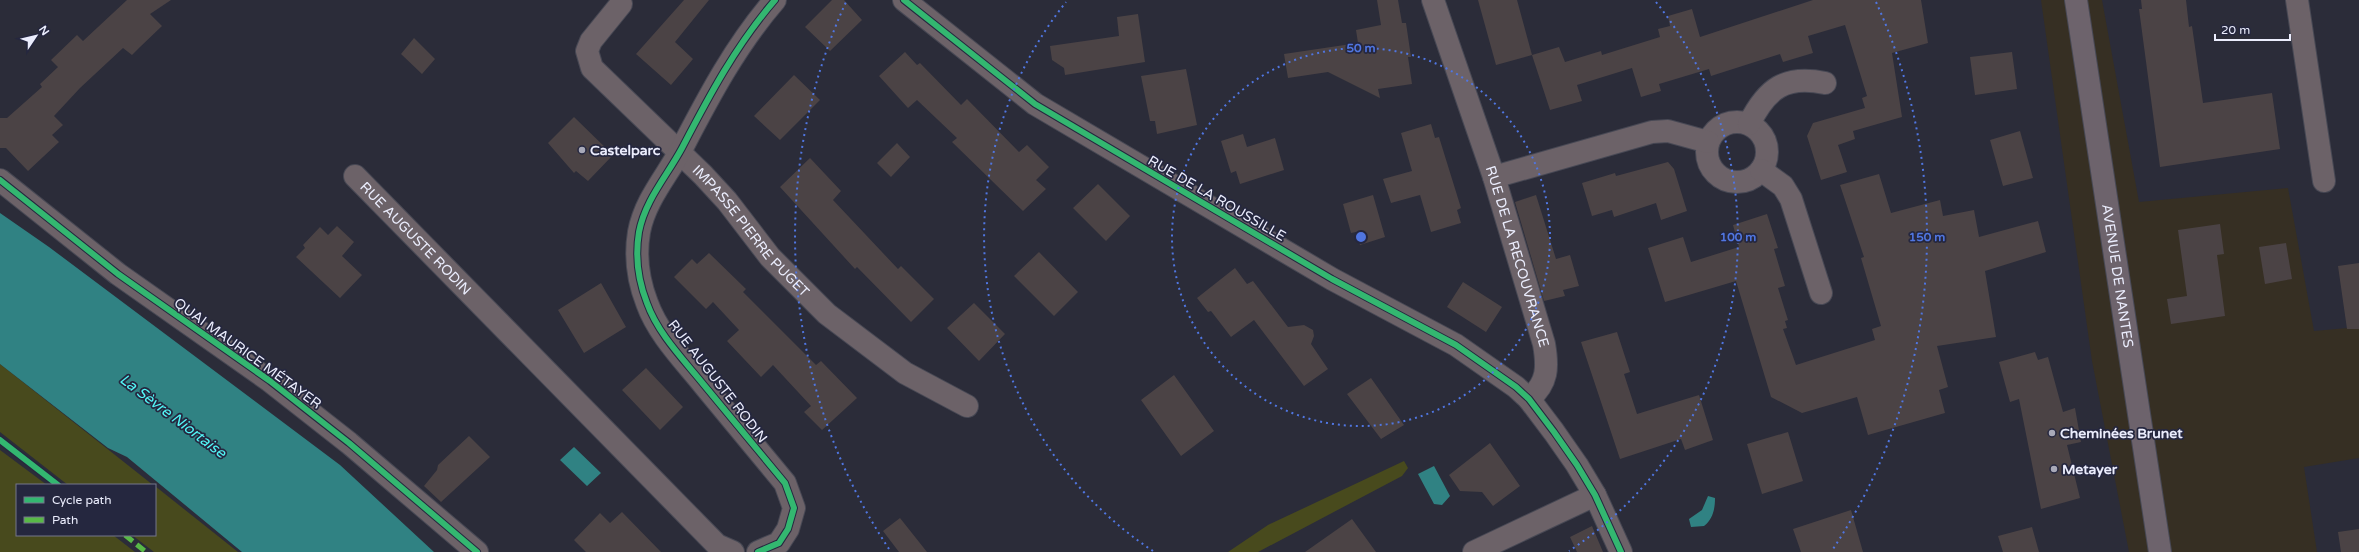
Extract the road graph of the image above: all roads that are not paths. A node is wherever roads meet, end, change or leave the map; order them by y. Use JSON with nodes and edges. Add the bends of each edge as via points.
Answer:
{"nodes":[{"id":1,"x":775,"y":0,"type":"edge"},
{"id":2,"x":904,"y":0,"type":"edge"},
{"id":3,"x":1433,"y":0,"type":"edge"},
{"id":4,"x":2076,"y":0,"type":"edge"},
{"id":5,"x":2297,"y":0,"type":"edge"},
{"id":6,"x":621,"y":4,"type":"dead end"},
{"id":7,"x":1825,"y":83,"type":"dead end"},
{"id":8,"x":1749,"y":124,"type":"junction"},
{"id":9,"x":1708,"y":142,"type":"junction"},
{"id":10,"x":679,"y":153,"type":"junction"},
{"id":11,"x":1761,"y":170,"type":"junction"},
{"id":12,"x":355,"y":176,"type":"dead end"},
{"id":13,"x":1494,"y":177,"type":"junction"},
{"id":14,"x":0,"y":180,"type":"edge"},
{"id":15,"x":2324,"y":181,"type":"dead end"},
{"id":16,"x":1821,"y":293,"type":"dead end"},
{"id":17,"x":1529,"y":399,"type":"junction"},
{"id":18,"x":967,"y":406,"type":"dead end"},
{"id":19,"x":1594,"y":495,"type":"junction"},
{"id":20,"x":477,"y":552,"type":"edge"},
{"id":21,"x":733,"y":552,"type":"edge"},
{"id":22,"x":758,"y":552,"type":"edge"},
{"id":23,"x":1474,"y":552,"type":"edge"},
{"id":24,"x":1621,"y":552,"type":"edge"},
{"id":25,"x":2160,"y":552,"type":"edge"}],
"edges":[{"from":1,"to":10,"type":"street","name":"RUE AUGUSTE RODIN","via":[[736,49]]},
{"from":2,"to":17,"type":"street","name":"RUE DE LA ROUSSILLE","via":[[1036,104],[1332,279],[1456,345]]},
{"from":3,"to":13,"type":"street","name":"RUE DE LA RECOUVRANCE"},
{"from":4,"to":25,"type":"main road","name":"AVENUE DE NANTES"},
{"from":5,"to":15,"type":"street"},
{"from":6,"to":10,"type":"street","name":"IMPASSE PIERRE PUGET","via":[[591,41],[586,51],[588,60],[592,68]]},
{"from":7,"to":8,"type":"street","via":[[1806,79],[1778,87],[1763,98]]},
{"from":8,"to":9,"type":"street","via":[[1730,122],[1713,133]]},
{"from":8,"to":11,"type":"street","via":[[1760,132],[1767,144],[1767,157]]},
{"from":9,"to":11,"type":"street","via":[[1708,161],[1719,176],[1737,182],[1750,179]]},
{"from":9,"to":13,"type":"street","via":[[1668,131],[1652,132]]},
{"from":10,"to":18,"type":"street","name":"IMPASSE PIERRE PUGET","via":[[727,201],[785,274],[827,314],[905,373]]},
{"from":10,"to":22,"type":"street","name":"RUE AUGUSTE RODIN","via":[[653,194],[646,211],[637,253],[639,276],[647,304],[660,328],[785,483],[794,508],[788,529],[779,543]]},
{"from":11,"to":16,"type":"street","via":[[1783,186],[1791,199]]},
{"from":12,"to":21,"type":"street","name":"RUE AUGUSTE RODIN","via":[[718,545]]},
{"from":13,"to":17,"type":"street","name":"RUE DE LA RECOUVRANCE","via":[[1544,344],[1544,382]]},
{"from":14,"to":20,"type":"street","name":"QUAI MAURICE MÉTAYER","via":[[118,274],[270,381],[355,448]]},
{"from":17,"to":19,"type":"street","via":[[1554,432]]},
{"from":19,"to":23,"type":"street"},
{"from":19,"to":24,"type":"street"}]}
